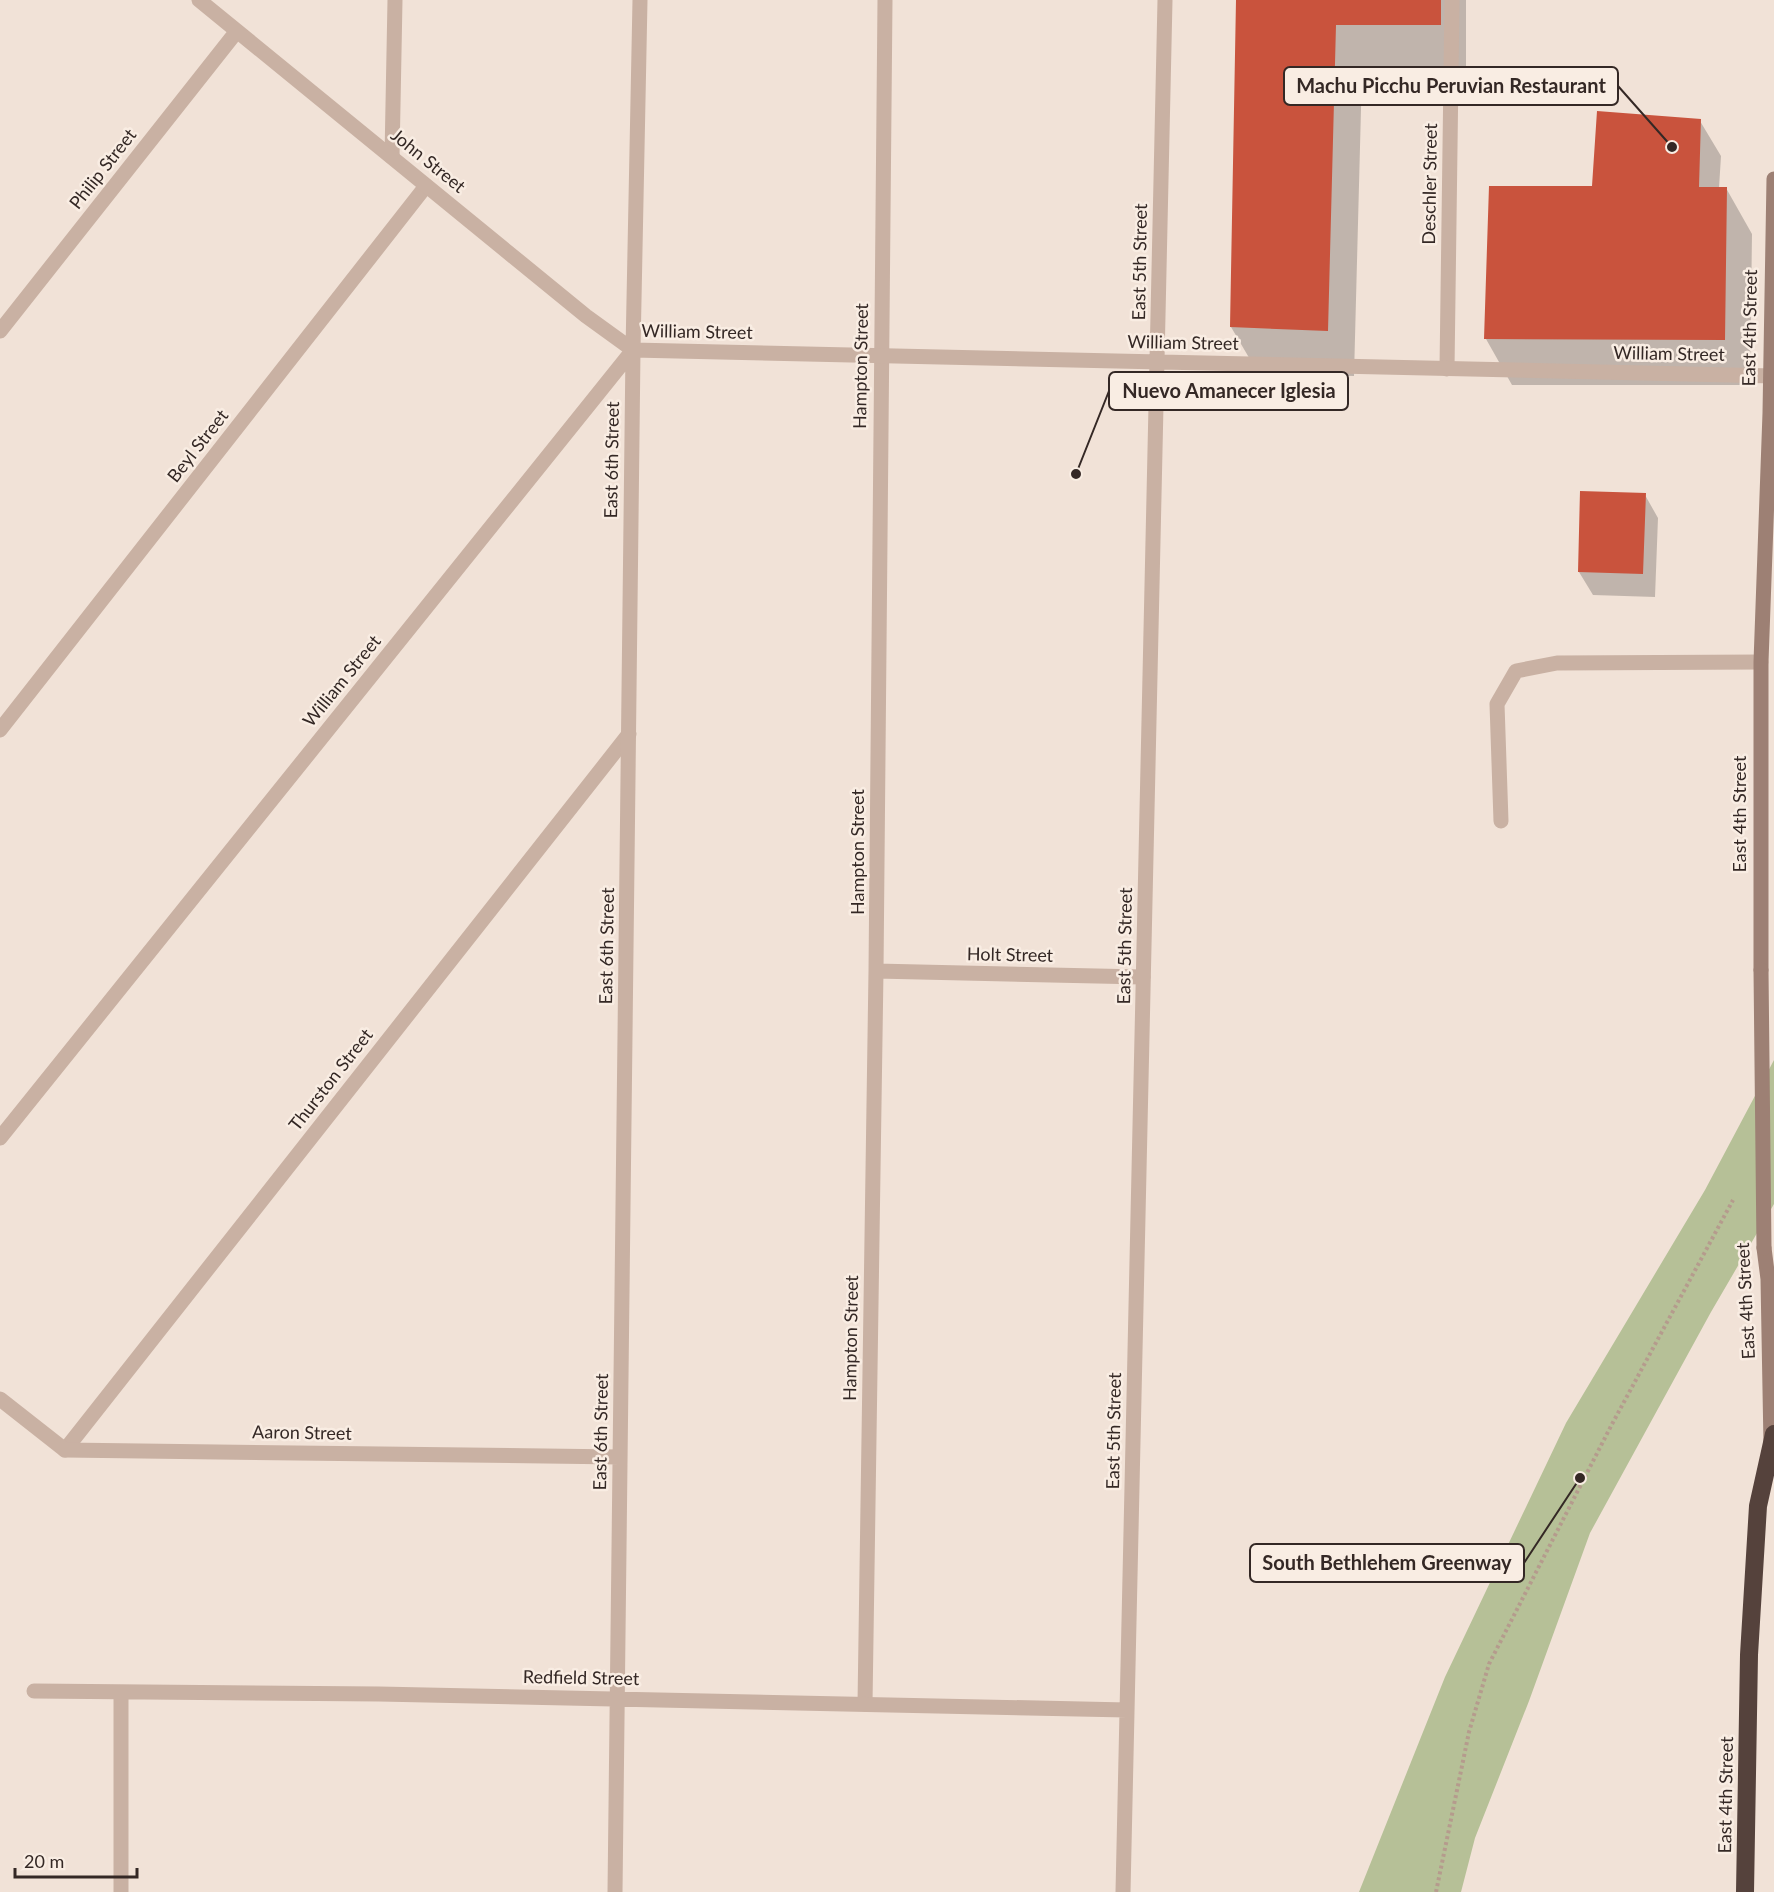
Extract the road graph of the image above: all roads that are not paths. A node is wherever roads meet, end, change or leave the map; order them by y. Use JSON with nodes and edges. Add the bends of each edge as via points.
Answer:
{"nodes":[{"id":1,"x":200,"y":0,"type":"edge"},
{"id":2,"x":395,"y":0,"type":"edge"},
{"id":3,"x":640,"y":0,"type":"edge"},
{"id":4,"x":885,"y":0,"type":"edge"},
{"id":5,"x":1165,"y":0,"type":"edge"},
{"id":6,"x":1452,"y":0,"type":"edge"},
{"id":7,"x":237,"y":31,"type":"junction"},
{"id":8,"x":392,"y":157,"type":"junction"},
{"id":9,"x":1774,"y":179,"type":"edge"},
{"id":10,"x":426,"y":186,"type":"junction"},
{"id":11,"x":0,"y":331,"type":"edge"},
{"id":12,"x":633,"y":350,"type":"junction"},
{"id":13,"x":881,"y":355,"type":"junction"},
{"id":14,"x":1157,"y":362,"type":"junction"},
{"id":15,"x":1447,"y":369,"type":"junction"},
{"id":16,"x":1772,"y":376,"type":"edge"},
{"id":17,"x":1761,"y":662,"type":"junction"},
{"id":18,"x":0,"y":730,"type":"edge"},
{"id":19,"x":629,"y":734,"type":"junction"},
{"id":20,"x":1501,"y":821,"type":"dead end"},
{"id":21,"x":876,"y":971,"type":"junction"},
{"id":22,"x":1143,"y":977,"type":"junction"},
{"id":23,"x":0,"y":1138,"type":"edge"},
{"id":24,"x":0,"y":1399,"type":"edge"},
{"id":25,"x":1773,"y":1445,"type":"edge"},
{"id":26,"x":65,"y":1450,"type":"junction"},
{"id":27,"x":620,"y":1457,"type":"junction"},
{"id":28,"x":34,"y":1691,"type":"dead end"},
{"id":29,"x":121,"y":1692,"type":"junction"},
{"id":30,"x":617,"y":1698,"type":"junction"},
{"id":31,"x":865,"y":1704,"type":"junction"},
{"id":32,"x":1127,"y":1710,"type":"junction"},
{"id":33,"x":121,"y":1892,"type":"edge"},
{"id":34,"x":615,"y":1892,"type":"edge"},
{"id":35,"x":1123,"y":1892,"type":"edge"},
{"id":36,"x":1745,"y":1892,"type":"edge"}],
"edges":[{"from":1,"to":7,"type":"street","name":"John Street"},
{"from":2,"to":8,"type":"street"},
{"from":3,"to":12,"type":"street","name":"East 6th Street"},
{"from":4,"to":13,"type":"street","name":"Hampton Street"},
{"from":5,"to":14,"type":"street","name":"East 5th Street"},
{"from":6,"to":15,"type":"street","name":"Deschler Street"},
{"from":7,"to":8,"type":"street","name":"John Street"},
{"from":7,"to":11,"type":"street","name":"Philip Street"},
{"from":8,"to":10,"type":"street","name":"John Street"},
{"from":9,"to":16,"type":"main road","name":"East 4th Street"},
{"from":10,"to":12,"type":"street","name":"John Street"},
{"from":10,"to":18,"type":"street","name":"Beyl Street"},
{"from":12,"to":13,"type":"street","name":"William Street"},
{"from":12,"to":19,"type":"street","name":"East 6th Street"},
{"from":12,"to":23,"type":"street","name":"William Street"},
{"from":13,"to":14,"type":"street","name":"William Street"},
{"from":13,"to":21,"type":"street","name":"Hampton Street"},
{"from":14,"to":15,"type":"street","name":"William Street"},
{"from":14,"to":22,"type":"street","name":"East 5th Street"},
{"from":15,"to":16,"type":"street","name":"William Street"},
{"from":16,"to":17,"type":"main road","name":"East 4th Street"},
{"from":17,"to":20,"type":"street","via":[[1557,663],[1516,671],[1497,704]]},
{"from":17,"to":25,"type":"main road","name":"East 4th Street","bridge":true,"via":[[1764,1248]]},
{"from":19,"to":26,"type":"street","name":"Thurston Street"},
{"from":19,"to":27,"type":"street","name":"East 6th Street"},
{"from":21,"to":22,"type":"street","name":"Holt Street"},
{"from":21,"to":31,"type":"street","name":"Hampton Street"},
{"from":22,"to":32,"type":"street","name":"East 5th Street"},
{"from":24,"to":26,"type":"street"},
{"from":25,"to":36,"type":"highway","name":"East 4th Street","via":[[1758,1506],[1749,1655]]},
{"from":26,"to":27,"type":"street","name":"Aaron Street"},
{"from":27,"to":30,"type":"street","name":"East 6th Street"},
{"from":28,"to":29,"type":"street","name":"Redfield Street"},
{"from":29,"to":30,"type":"street","name":"Redfield Street"},
{"from":29,"to":33,"type":"street"},
{"from":30,"to":31,"type":"street","name":"Redfield Street"},
{"from":30,"to":34,"type":"street","name":"East 6th Street"},
{"from":31,"to":32,"type":"street","name":"Redfield Street"},
{"from":32,"to":35,"type":"street","name":"East 5th Street"}]}
